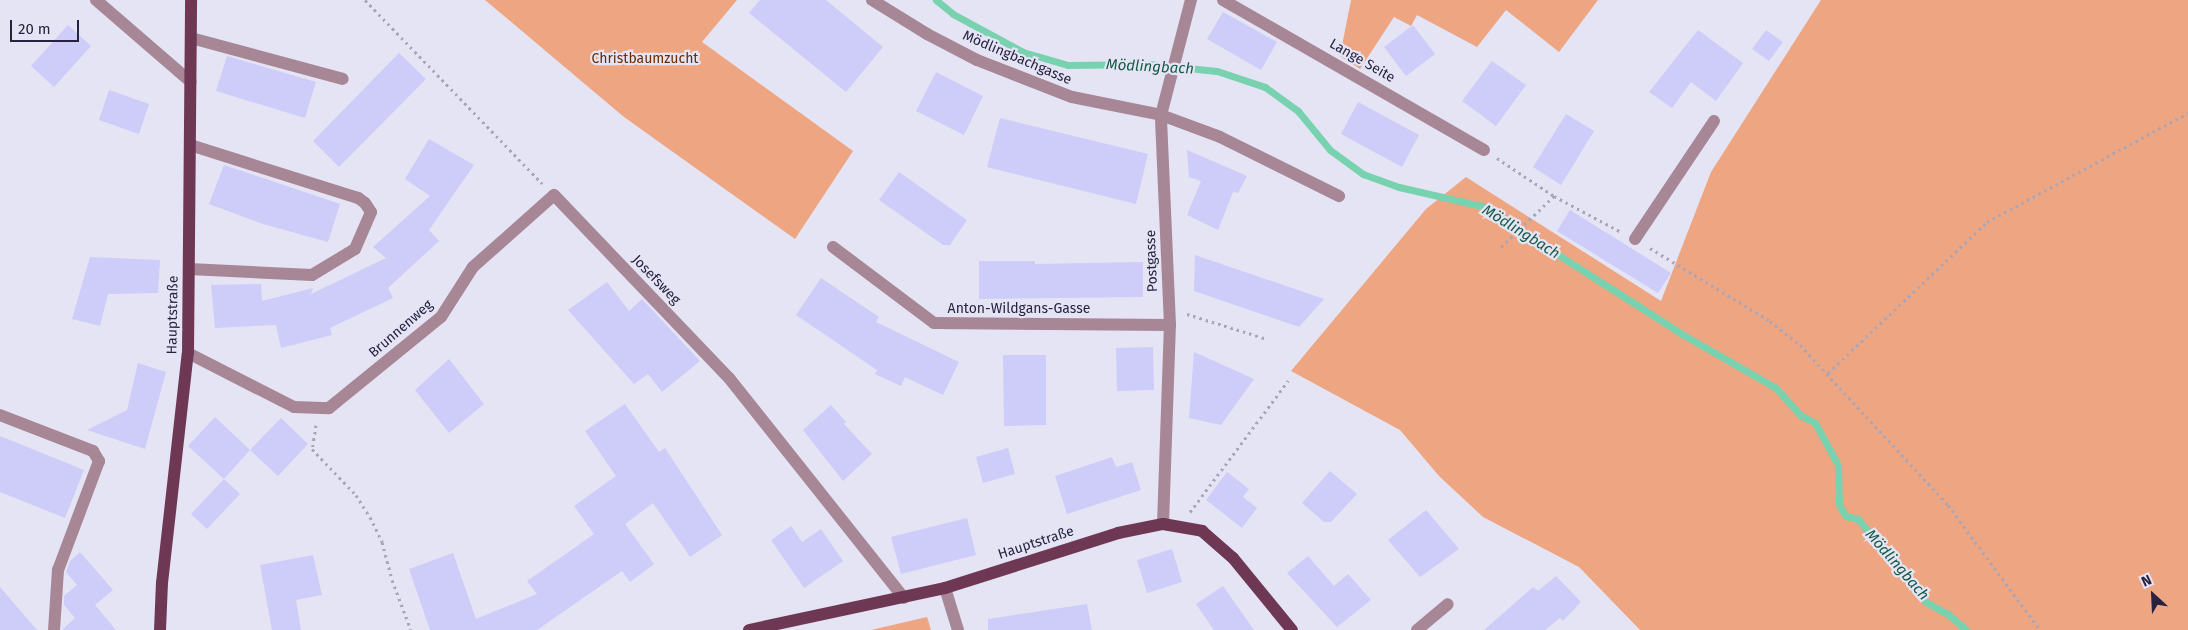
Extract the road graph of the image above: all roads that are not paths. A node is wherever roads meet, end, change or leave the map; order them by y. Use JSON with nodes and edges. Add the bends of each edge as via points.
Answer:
{"nodes":[{"id":1,"x":96,"y":0,"type":"edge"},
{"id":2,"x":191,"y":0,"type":"edge"},
{"id":3,"x":872,"y":0,"type":"edge"},
{"id":4,"x":1191,"y":0,"type":"edge"},
{"id":5,"x":1223,"y":0,"type":"edge"},
{"id":6,"x":191,"y":38,"type":"junction"},
{"id":7,"x":343,"y":78,"type":"dead end"},
{"id":8,"x":191,"y":82,"type":"junction"},
{"id":9,"x":1161,"y":114,"type":"junction"},
{"id":10,"x":1714,"y":121,"type":"dead end"},
{"id":11,"x":190,"y":144,"type":"junction"},
{"id":12,"x":1484,"y":150,"type":"road end"},
{"id":13,"x":554,"y":195,"type":"joint"},
{"id":14,"x":1339,"y":196,"type":"dead end"},
{"id":15,"x":1635,"y":239,"type":"road end"},
{"id":16,"x":833,"y":247,"type":"dead end"},
{"id":17,"x":189,"y":269,"type":"junction"},
{"id":18,"x":1170,"y":325,"type":"junction"},
{"id":19,"x":188,"y":353,"type":"junction"},
{"id":20,"x":0,"y":415,"type":"edge"},
{"id":21,"x":1163,"y":524,"type":"junction"},
{"id":22,"x":945,"y":588,"type":"junction"},
{"id":23,"x":904,"y":598,"type":"junction"},
{"id":24,"x":1448,"y":604,"type":"dead end"},
{"id":25,"x":54,"y":630,"type":"edge"},
{"id":26,"x":160,"y":630,"type":"edge"},
{"id":27,"x":749,"y":630,"type":"edge"},
{"id":28,"x":958,"y":630,"type":"edge"},
{"id":29,"x":1292,"y":630,"type":"edge"},
{"id":30,"x":1417,"y":630,"type":"edge"}],
"edges":[{"from":1,"to":8,"type":"street"},
{"from":2,"to":6,"type":"main road","name":"Hauptstraße"},
{"from":3,"to":9,"type":"street","name":"Mödlingbachgasse","via":[[977,60],[1072,97]]},
{"from":4,"to":9,"type":"street","name":"Postgasse"},
{"from":5,"to":12,"type":"street","name":"Lange Seite"},
{"from":6,"to":7,"type":"street"},
{"from":6,"to":8,"type":"main road","name":"Hauptstraße"},
{"from":8,"to":11,"type":"main road","name":"Hauptstraße"},
{"from":9,"to":14,"type":"street","name":"Mödlingbachgasse","via":[[1220,137]]},
{"from":9,"to":18,"type":"street","name":"Postgasse"},
{"from":10,"to":15,"type":"street"},
{"from":11,"to":17,"type":"main road","name":"Hauptstraße"},
{"from":11,"to":17,"type":"street","via":[[358,198],[371,212],[355,249],[312,275]]},
{"from":13,"to":19,"type":"street","name":"Brunnenweg","via":[[474,267],[441,317],[329,408],[294,407]]},
{"from":13,"to":23,"type":"street","name":"Josefsweg","via":[[728,378]]},
{"from":16,"to":18,"type":"street","name":"Anton-Wildgans-Gasse","via":[[934,323]]},
{"from":17,"to":19,"type":"main road","name":"Hauptstraße"},
{"from":18,"to":21,"type":"street","name":"Postgasse"},
{"from":19,"to":26,"type":"main road","name":"Hauptstraße","via":[[162,583]]},
{"from":20,"to":25,"type":"street","via":[[93,451],[99,461],[58,570]]},
{"from":21,"to":22,"type":"main road","name":"Hauptstraße","via":[[1118,533]]},
{"from":21,"to":29,"type":"main road","name":"Hauptstraße","via":[[1202,531],[1233,558]]},
{"from":22,"to":23,"type":"main road","name":"Hauptstraße"},
{"from":22,"to":28,"type":"street"},
{"from":23,"to":27,"type":"main road","name":"Hauptstraße"},
{"from":24,"to":30,"type":"street"}]}
